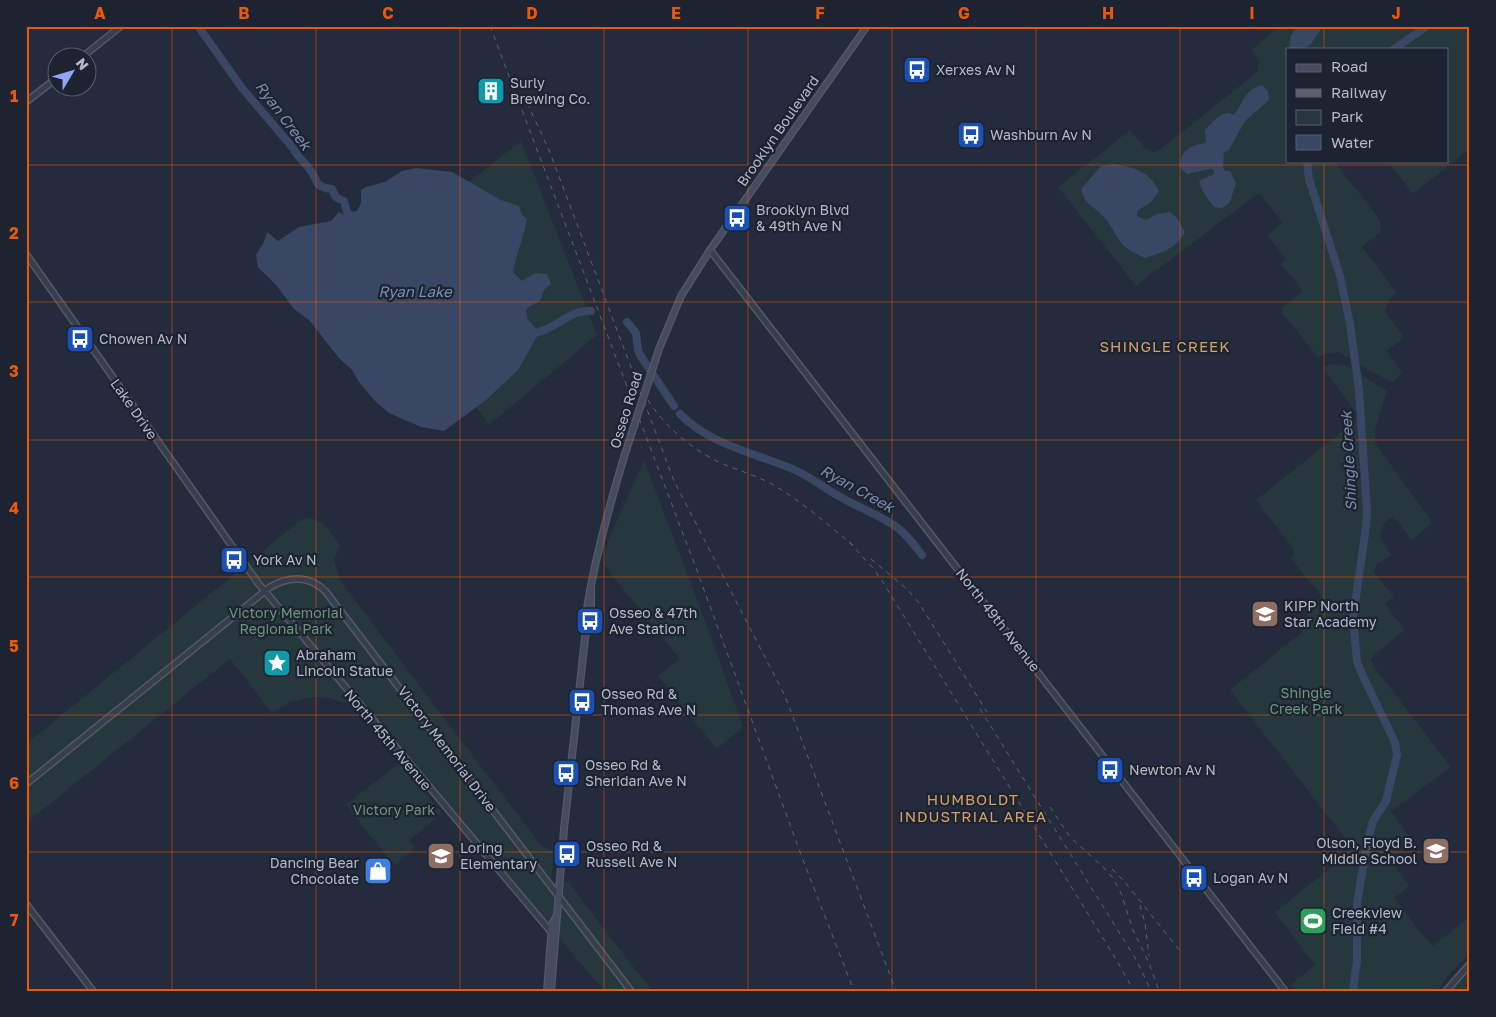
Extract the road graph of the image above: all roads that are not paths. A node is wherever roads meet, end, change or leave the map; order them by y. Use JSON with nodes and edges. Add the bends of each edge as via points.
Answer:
{"nodes":[{"id":1,"x":121,"y":26,"type":"edge"},
{"id":2,"x":867,"y":26,"type":"edge"},
{"id":3,"x":94,"y":48,"type":"edge"},
{"id":4,"x":48,"y":85,"type":"edge"},
{"id":5,"x":26,"y":102,"type":"edge"},
{"id":6,"x":710,"y":250,"type":"junction"},
{"id":7,"x":26,"y":254,"type":"edge"},
{"id":8,"x":243,"y":563,"type":"joint"},
{"id":9,"x":265,"y":591,"type":"junction"},
{"id":10,"x":26,"y":784,"type":"edge"},
{"id":11,"x":558,"y":896,"type":"junction"},
{"id":12,"x":26,"y":904,"type":"edge"},
{"id":13,"x":553,"y":935,"type":"junction"},
{"id":14,"x":1470,"y":964,"type":"edge"},
{"id":15,"x":94,"y":991,"type":"edge"},
{"id":16,"x":547,"y":991,"type":"edge"},
{"id":17,"x":551,"y":991,"type":"edge"},
{"id":18,"x":631,"y":991,"type":"edge"},
{"id":19,"x":1285,"y":991,"type":"edge"},
{"id":20,"x":1446,"y":991,"type":"edge"}],
"edges":[{"from":1,"to":3,"type":"street"},
{"from":2,"to":6,"type":"main road","name":"Brooklyn Boulevard"},
{"from":4,"to":5,"type":"street"},
{"from":6,"to":11,"type":"main road","name":"Osseo Road","bridge":true,"via":[[680,296],[658,349],[604,524],[586,606]]},
{"from":6,"to":19,"type":"street","name":"North 49th Avenue"},
{"from":7,"to":8,"type":"street","name":"Lake Drive"},
{"from":8,"to":9,"type":"street","name":"North 45th Avenue"},
{"from":9,"to":10,"type":"street","name":"Victory Memorial Drive"},
{"from":9,"to":11,"type":"street","name":"Victory Memorial Drive","via":[[297,578],[310,581],[326,592]]},
{"from":9,"to":13,"type":"street","name":"North 45th Avenue"},
{"from":11,"to":13,"type":"main road","name":"Osseo Road"},
{"from":11,"to":18,"type":"street","name":"Victory Memorial Drive"},
{"from":12,"to":15,"type":"street"},
{"from":13,"to":16,"type":"main road","name":"Osseo Road"},
{"from":13,"to":17,"type":"main road","name":"Osseo Road"},
{"from":14,"to":20,"type":"street"}]}
